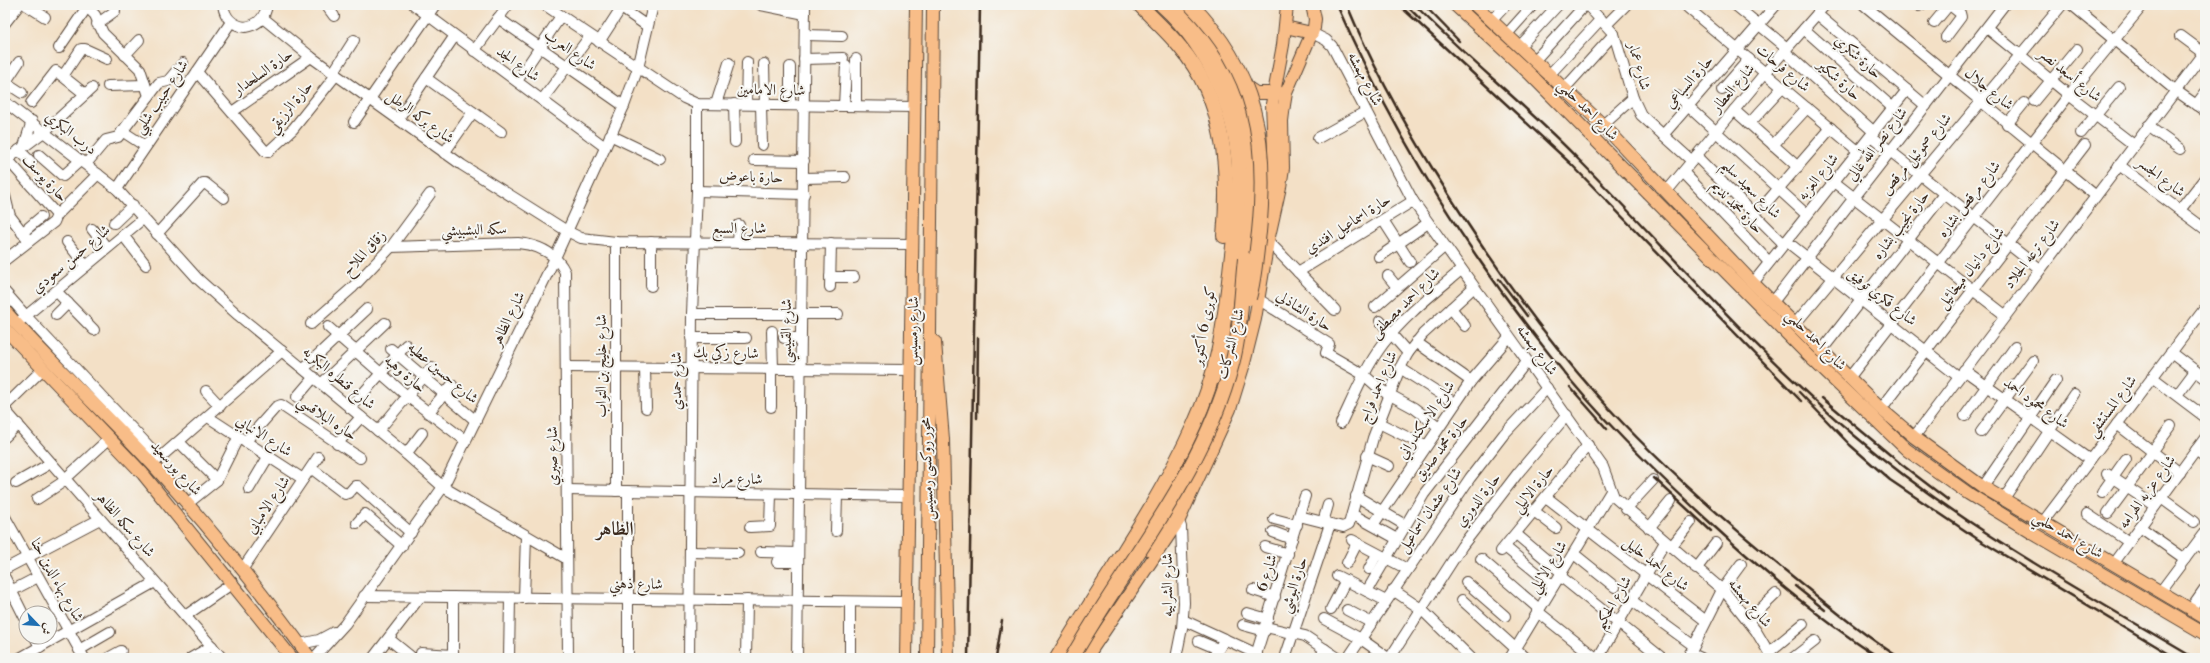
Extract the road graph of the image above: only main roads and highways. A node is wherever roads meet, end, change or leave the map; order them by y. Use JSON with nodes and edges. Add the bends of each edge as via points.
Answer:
{"nodes":[{"id":1,"x":916,"y":5,"type":"edge"},
{"id":2,"x":933,"y":5,"type":"edge"},
{"id":3,"x":1140,"y":5,"type":"edge"},
{"id":4,"x":1162,"y":5,"type":"edge"},
{"id":5,"x":1167,"y":5,"type":"edge"},
{"id":6,"x":1178,"y":5,"type":"edge"},
{"id":7,"x":1183,"y":5,"type":"edge"},
{"id":8,"x":1191,"y":5,"type":"edge"},
{"id":9,"x":1287,"y":5,"type":"edge"},
{"id":10,"x":1312,"y":5,"type":"edge"},
{"id":11,"x":1455,"y":5,"type":"edge"},
{"id":12,"x":1477,"y":6,"type":"edge"},
{"id":13,"x":1285,"y":27,"type":"junction"},
{"id":14,"x":1312,"y":33,"type":"junction"},
{"id":15,"x":1537,"y":61,"type":"junction"},
{"id":16,"x":1529,"y":73,"type":"junction"},
{"id":17,"x":1280,"y":93,"type":"junction"},
{"id":18,"x":929,"y":280,"type":"junction"},
{"id":19,"x":5,"y":311,"type":"edge"},
{"id":20,"x":1232,"y":315,"type":"junction"},
{"id":21,"x":5,"y":329,"type":"edge"},
{"id":22,"x":1169,"y":488,"type":"junction"},
{"id":23,"x":1154,"y":512,"type":"junction"},
{"id":24,"x":1176,"y":516,"type":"junction"},
{"id":25,"x":2205,"y":618,"type":"edge"},
{"id":26,"x":2205,"y":634,"type":"edge"},
{"id":27,"x":1064,"y":652,"type":"edge"},
{"id":28,"x":292,"y":658,"type":"edge"},
{"id":29,"x":310,"y":658,"type":"edge"},
{"id":30,"x":906,"y":658,"type":"edge"},
{"id":31,"x":927,"y":658,"type":"edge"},
{"id":32,"x":948,"y":658,"type":"edge"},
{"id":33,"x":1052,"y":658,"type":"edge"},
{"id":34,"x":1057,"y":658,"type":"edge"},
{"id":35,"x":1072,"y":658,"type":"edge"},
{"id":36,"x":1082,"y":658,"type":"edge"},
{"id":37,"x":1086,"y":658,"type":"edge"}],
"edges":[{"from":1,"to":30,"type":"main road","name":"شارع رمسيس"},
{"from":2,"to":18,"type":"main road","name":"شارع رمسيس"},
{"from":3,"to":20,"type":"highway","via":[[1181,48],[1207,91],[1216,114],[1226,160],[1226,215],[1218,299]]},
{"from":4,"to":20,"type":"highway","name":"كوبرى 6 أكتوبر","via":[[1196,43],[1207,61],[1225,99],[1236,141],[1239,185]]},
{"from":5,"to":22,"type":"highway","via":[[1198,39],[1226,85],[1238,122],[1244,177],[1242,222],[1226,346],[1209,405]]},
{"from":6,"to":20,"type":"highway","name":"كوبرى 6 أكتوبر","bridge":true,"via":[[1205,35],[1228,74],[1239,102],[1248,138],[1251,184]]},
{"from":7,"to":17,"type":"main road","via":[[1206,29],[1241,84],[1256,93]]},
{"from":8,"to":20,"type":"highway","bridge":true,"via":[[1229,52],[1243,79],[1258,125],[1262,201],[1250,293],[1244,310]]},
{"from":9,"to":13,"type":"main road","name":"شارع الشركات"},
{"from":10,"to":14,"type":"main road","name":"شارع الشركات","via":[[1315,19]]},
{"from":11,"to":16,"type":"main road","name":"شارع احمد حلمي"},
{"from":12,"to":15,"type":"main road","name":"شارع احمد حلمي"},
{"from":13,"to":14,"type":"main road"},
{"from":13,"to":17,"type":"main road","name":"شارع الشركات"},
{"from":14,"to":17,"type":"main road","name":"شارع الشركات"},
{"from":15,"to":16,"type":"main road"},
{"from":15,"to":25,"type":"main road","name":"شارع احمد حلمي","via":[[1603,124],[1753,283],[1881,409],[1914,437],[2003,500]]},
{"from":16,"to":26,"type":"main road","name":"شارع احمد حلمي","via":[[1814,361],[1907,450],[1969,494]]},
{"from":17,"to":24,"type":"main road","name":"شارع الشركات","via":[[1272,104],[1273,170],[1248,326],[1225,404]]},
{"from":17,"to":24,"type":"main road","name":"شارع الشركات","via":[[1283,168],[1244,367],[1230,409]]},
{"from":18,"to":31,"type":"main road","name":"شارع رمسيس"},
{"from":18,"to":32,"type":"main road","name":"محور روكسى رمسيس","via":[[942,427]]},
{"from":19,"to":29,"type":"main road","name":"شارع بورسعيد","via":[[21,320],[156,461],[187,504]]},
{"from":20,"to":27,"type":"highway","name":"كوبرى 6 أكتوبر","via":[[1223,336],[1213,376],[1186,443],[1165,483]]},
{"from":20,"to":35,"type":"highway","name":"كوبرى 6 أكتوبر","bridge":true,"via":[[1232,363],[1212,422],[1180,484]]},
{"from":21,"to":28,"type":"main road","name":"شارع بورسعيد","via":[[143,474]]},
{"from":22,"to":23,"type":"highway"},
{"from":22,"to":24,"type":"main road","via":[[1167,498]]},
{"from":23,"to":24,"type":"main road","via":[[1164,509]]},
{"from":23,"to":27,"type":"highway"},
{"from":24,"to":36,"type":"main road","name":"شارع الشركات","via":[[1111,606]]},
{"from":24,"to":37,"type":"main road","name":"شارع الشركات"},
{"from":27,"to":33,"type":"highway"},
{"from":27,"to":34,"type":"highway","name":"كوبرى 6 أكتوبر"}]}
